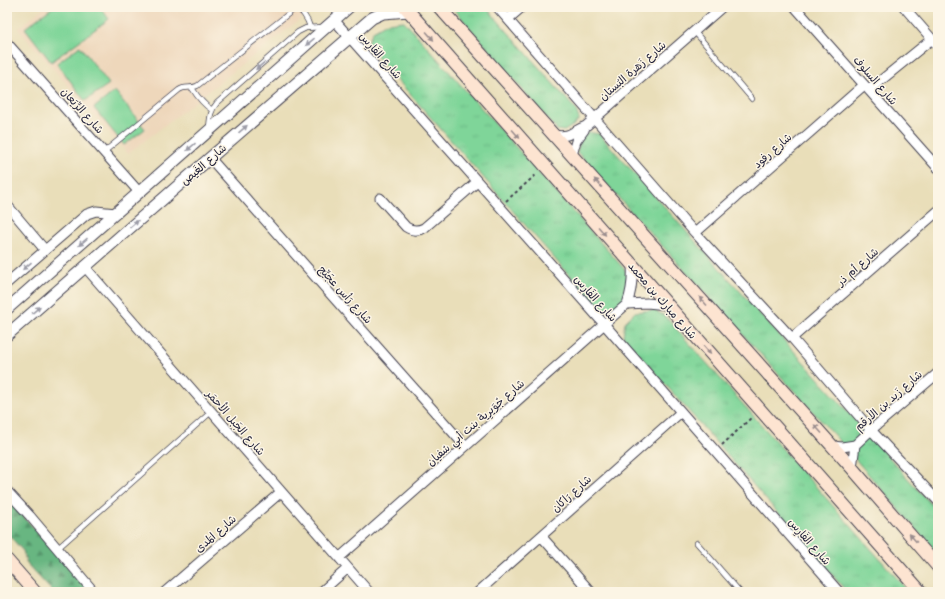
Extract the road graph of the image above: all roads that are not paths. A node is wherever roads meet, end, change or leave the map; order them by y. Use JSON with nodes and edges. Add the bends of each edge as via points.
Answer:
{"nodes":[{"id":1,"x":294,"y":7,"type":"edge"},
{"id":2,"x":349,"y":7,"type":"edge"},
{"id":3,"x":439,"y":7,"type":"edge"},
{"id":4,"x":497,"y":7,"type":"edge"},
{"id":5,"x":522,"y":7,"type":"edge"},
{"id":6,"x":722,"y":7,"type":"edge"},
{"id":7,"x":795,"y":7,"type":"edge"},
{"id":8,"x":907,"y":8,"type":"edge"},
{"id":9,"x":407,"y":9,"type":"edge"},
{"id":10,"x":508,"y":20,"type":"junction"},
{"id":11,"x":331,"y":24,"type":"junction"},
{"id":12,"x":310,"y":27,"type":"junction"},
{"id":13,"x":694,"y":31,"type":"junction"},
{"id":14,"x":350,"y":37,"type":"junction"},
{"id":15,"x":932,"y":39,"type":"junction"},
{"id":16,"x":7,"y":44,"type":"edge"},
{"id":17,"x":938,"y":46,"type":"edge"},
{"id":18,"x":192,"y":88,"type":"junction"},
{"id":19,"x":867,"y":88,"type":"junction"},
{"id":20,"x":752,"y":99,"type":"dead end"},
{"id":21,"x":212,"y":110,"type":"junction"},
{"id":22,"x":595,"y":118,"type":"junction"},
{"id":23,"x":586,"y":126,"type":"junction"},
{"id":24,"x":208,"y":132,"type":"junction"},
{"id":25,"x":554,"y":135,"type":"junction"},
{"id":26,"x":104,"y":152,"type":"junction"},
{"id":27,"x":572,"y":155,"type":"junction"},
{"id":28,"x":210,"y":158,"type":"junction"},
{"id":29,"x":938,"y":168,"type":"edge"},
{"id":30,"x":477,"y":182,"type":"junction"},
{"id":31,"x":139,"y":192,"type":"junction"},
{"id":32,"x":380,"y":198,"type":"dead end"},
{"id":33,"x":7,"y":205,"type":"edge"},
{"id":34,"x":938,"y":211,"type":"edge"},
{"id":35,"x":116,"y":213,"type":"junction"},
{"id":36,"x":695,"y":233,"type":"junction"},
{"id":37,"x":45,"y":250,"type":"junction"},
{"id":38,"x":632,"y":265,"type":"junction"},
{"id":39,"x":85,"y":267,"type":"junction"},
{"id":40,"x":7,"y":283,"type":"edge"},
{"id":41,"x":627,"y":304,"type":"junction"},
{"id":42,"x":667,"y":305,"type":"junction"},
{"id":43,"x":7,"y":309,"type":"edge"},
{"id":44,"x":604,"y":324,"type":"junction"},
{"id":45,"x":7,"y":335,"type":"edge"},
{"id":46,"x":792,"y":338,"type":"junction"},
{"id":47,"x":938,"y":373,"type":"edge"},
{"id":48,"x":211,"y":412,"type":"junction"},
{"id":49,"x":680,"y":412,"type":"junction"},
{"id":50,"x":871,"y":430,"type":"junction"},
{"id":51,"x":855,"y":445,"type":"junction"},
{"id":52,"x":465,"y":446,"type":"junction"},
{"id":53,"x":833,"y":446,"type":"junction"},
{"id":54,"x":852,"y":468,"type":"junction"},
{"id":55,"x":7,"y":491,"type":"edge"},
{"id":56,"x":281,"y":492,"type":"junction"},
{"id":57,"x":938,"y":501,"type":"edge"},
{"id":58,"x":541,"y":536,"type":"junction"},
{"id":59,"x":697,"y":544,"type":"dead end"},
{"id":60,"x":57,"y":549,"type":"junction"},
{"id":61,"x":339,"y":558,"type":"junction"},
{"id":62,"x":7,"y":560,"type":"edge"},
{"id":63,"x":938,"y":567,"type":"edge"},
{"id":64,"x":348,"y":568,"type":"junction"},
{"id":65,"x":35,"y":592,"type":"edge"},
{"id":66,"x":94,"y":592,"type":"edge"},
{"id":67,"x":165,"y":592,"type":"edge"},
{"id":68,"x":321,"y":592,"type":"edge"},
{"id":69,"x":369,"y":592,"type":"edge"},
{"id":70,"x":478,"y":592,"type":"edge"},
{"id":71,"x":591,"y":592,"type":"edge"},
{"id":72,"x":740,"y":592,"type":"edge"},
{"id":73,"x":839,"y":592,"type":"edge"},
{"id":74,"x":921,"y":592,"type":"edge"}],
"edges":[{"from":1,"to":12,"type":"lane","via":[[300,9]]},
{"from":1,"to":18,"type":"lane"},
{"from":2,"to":11,"type":"street","name":"شارع الغَيص"},
{"from":3,"to":25,"type":"main road"},
{"from":4,"to":10,"type":"street"},
{"from":5,"to":10,"type":"street"},
{"from":6,"to":13,"type":"street","name":"شارع زَهرة البُستان"},
{"from":7,"to":19,"type":"street","name":"شارع السلوف"},
{"from":8,"to":15,"type":"street"},
{"from":9,"to":14,"type":"street","name":"شارع الغَيص","via":[[377,15]]},
{"from":9,"to":38,"type":"main road","name":"شارع مبارك بن محمد","one_way":true},
{"from":10,"to":22,"type":"street"},
{"from":11,"to":12,"type":"lane"},
{"from":11,"to":14,"type":"street","name":"شارع الفَارِس"},
{"from":11,"to":24,"type":"street","name":"شارع الغَيص","one_way":true},
{"from":12,"to":21,"type":"lane","one_way":true,"via":[[298,32]]},
{"from":13,"to":20,"type":"lane"},
{"from":13,"to":22,"type":"street","name":"شارع زَهرة البُستان"},
{"from":28,"to":14,"type":"street","name":"شارع الغَيص","one_way":true},
{"from":14,"to":30,"type":"street","name":"شارع الفَارِس"},
{"from":15,"to":17,"type":"street"},
{"from":15,"to":19,"type":"street","name":"شارع رفود"},
{"from":16,"to":26,"type":"street","name":"شارع الرِّيَعان"},
{"from":18,"to":21,"type":"lane"},
{"from":18,"to":26,"type":"lane","via":[[179,90]]},
{"from":19,"to":29,"type":"street","name":"شارع السلوف"},
{"from":19,"to":36,"type":"street","name":"شارع رفود"},
{"from":21,"to":24,"type":"lane"},
{"from":22,"to":23,"type":"street","name":"شارع زَهرة البُستان"},
{"from":22,"to":36,"type":"street"},
{"from":23,"to":25,"type":"street","name":"شارع زَهرة البُستان","via":[[569,135]]},
{"from":23,"to":27,"type":"street","name":"شارع زَهرة البُستان","via":[[576,141]]},
{"from":24,"to":31,"type":"street","name":"شارع الغَيص","one_way":true},
{"from":25,"to":27,"type":"main road"},
{"from":26,"to":31,"type":"street","name":"شارع الرِّيَعان"},
{"from":53,"to":27,"type":"main road","one_way":true},
{"from":39,"to":28,"type":"street","name":"شارع الغَيص","one_way":true},
{"from":28,"to":52,"type":"street","name":"شارع رَأس عجَيِّج"},
{"from":30,"to":32,"type":"street","via":[[424,228],[417,231],[406,227]]},
{"from":30,"to":44,"type":"street","name":"شارع الفَارِس"},
{"from":31,"to":35,"type":"street","name":"شارع الغَيص"},
{"from":33,"to":37,"type":"street"},
{"from":34,"to":46,"type":"street","name":"شارع أم ذر"},
{"from":35,"to":37,"type":"street","via":[[90,212]]},
{"from":35,"to":43,"type":"street","name":"شارع الغَيص","one_way":true},
{"from":36,"to":46,"type":"street"},
{"from":37,"to":40,"type":"street","one_way":true},
{"from":38,"to":41,"type":"street","via":[[632,285]]},
{"from":38,"to":42,"type":"main road","name":"شارع مبارك بن محمد"},
{"from":45,"to":39,"type":"street","name":"شارع الغَيص","one_way":true},
{"from":39,"to":48,"type":"street","name":"شارع الجَبل الأحمَر"},
{"from":41,"to":42,"type":"street"},
{"from":41,"to":44,"type":"street","name":"شارع جُوَيرِية بنت أبي سُفيان"},
{"from":42,"to":74,"type":"main road","name":"شارع مبارك بن محمد","one_way":true},
{"from":44,"to":49,"type":"street","name":"شارع الفَارِس"},
{"from":44,"to":52,"type":"street","name":"شارع جُوَيرِية بنت أبي سُفيان"},
{"from":46,"to":50,"type":"street"},
{"from":47,"to":50,"type":"street","name":"شارع زَيد بن الأرقم"},
{"from":48,"to":56,"type":"street","name":"شارع الجَبل الأحمَر"},
{"from":48,"to":60,"type":"lane"},
{"from":49,"to":58,"type":"street","name":"شارع رَاكان"},
{"from":49,"to":73,"type":"street","name":"شارع الفَارِس"},
{"from":50,"to":51,"type":"street","name":"شارع زَيد بن الأرقم"},
{"from":50,"to":57,"type":"street"},
{"from":51,"to":53,"type":"street","name":"شارع زَيد بن الأرقم"},
{"from":51,"to":54,"type":"street","name":"شارع زَيد بن الأرقم"},
{"from":52,"to":61,"type":"street","name":"شارع جُوَيرِية بنت أبي سُفيان"},
{"from":53,"to":54,"type":"main road"},
{"from":63,"to":54,"type":"main road","one_way":true},
{"from":55,"to":60,"type":"street"},
{"from":56,"to":61,"type":"street","name":"شارع الجَبل الأحمَر"},
{"from":56,"to":67,"type":"street","name":"شارع المَدى"},
{"from":58,"to":70,"type":"street","name":"شارع رَاكان"},
{"from":58,"to":71,"type":"street"},
{"from":59,"to":72,"type":"lane"},
{"from":60,"to":66,"type":"street"},
{"from":61,"to":64,"type":"street","name":"شارع الجَبل الأحمَر"},
{"from":62,"to":65,"type":"main road"},
{"from":64,"to":68,"type":"street"},
{"from":64,"to":69,"type":"street","name":"شارع الجَبل الأحمَر"}]}
